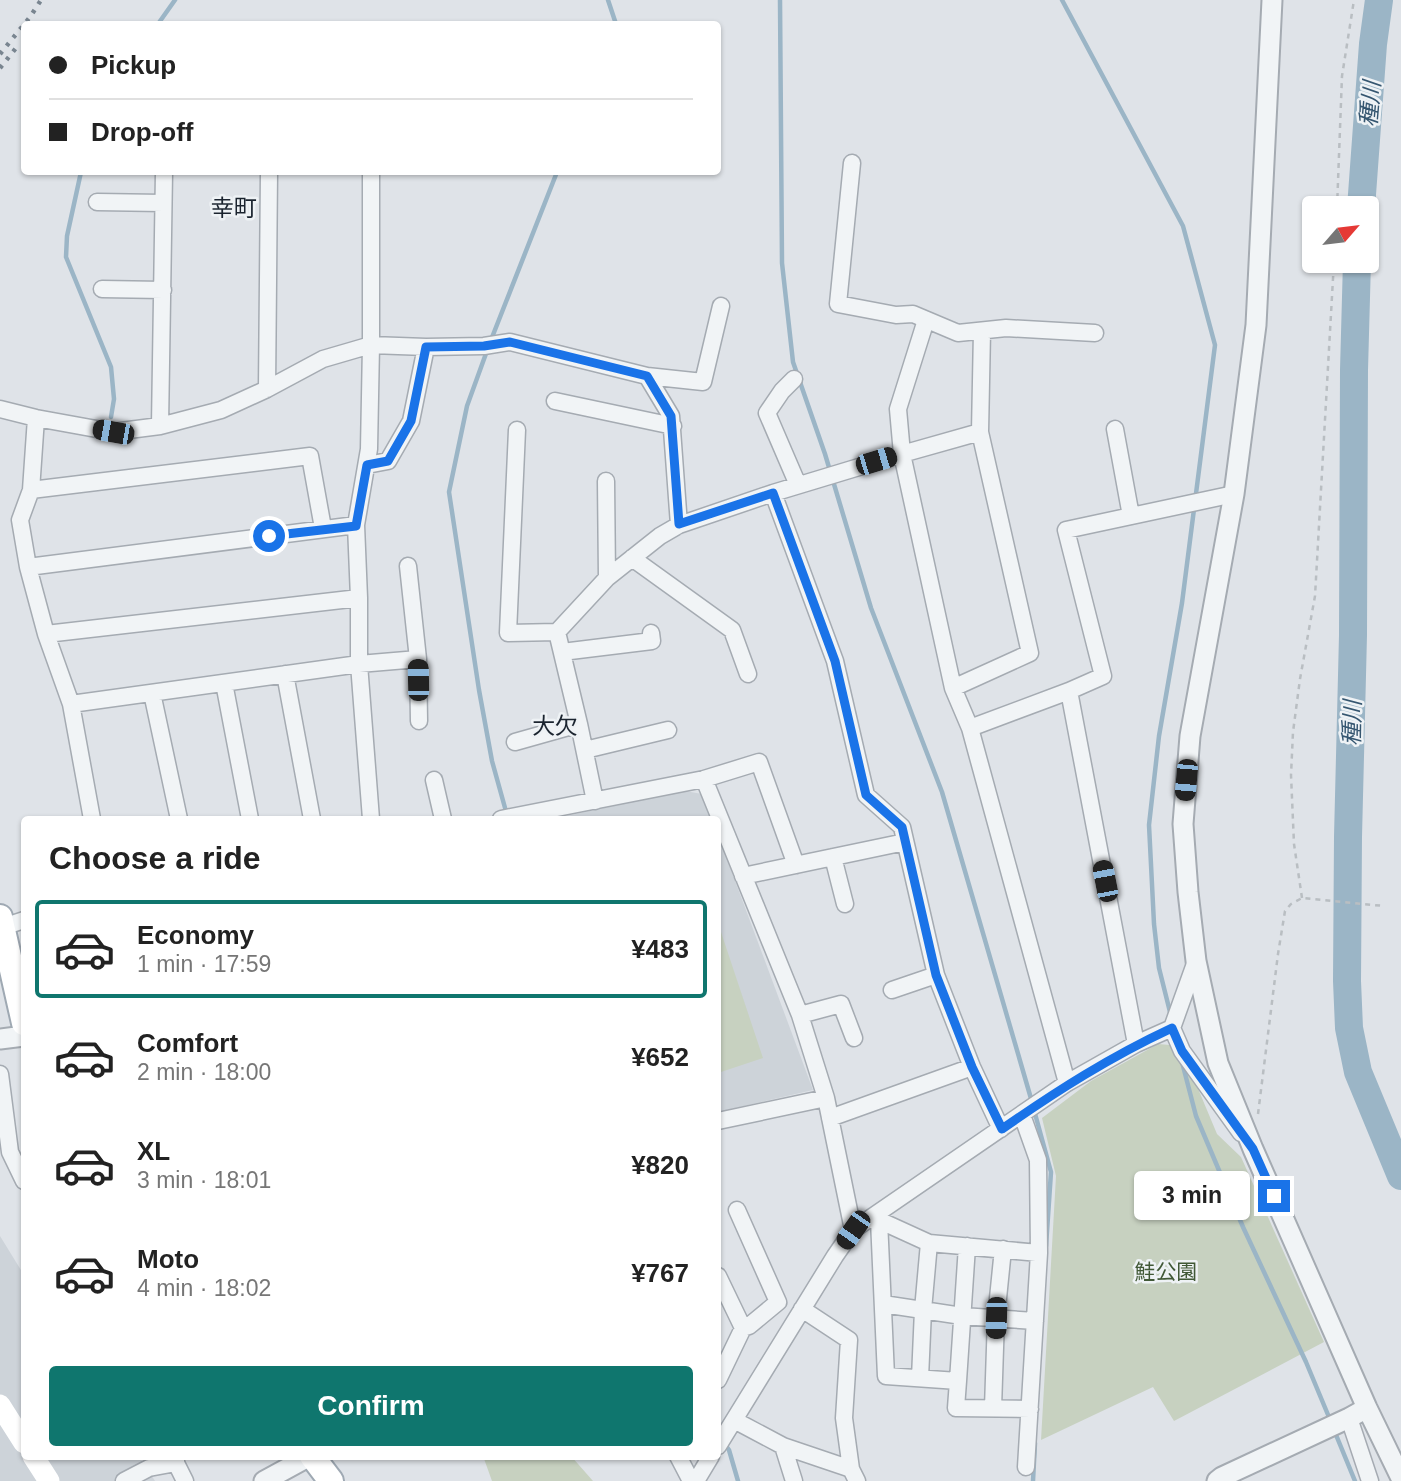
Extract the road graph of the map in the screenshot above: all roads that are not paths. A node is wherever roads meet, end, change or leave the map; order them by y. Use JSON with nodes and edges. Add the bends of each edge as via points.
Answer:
{"nodes":[{"id":1,"x":1272,"y":0,"type":"edge"},
{"id":2,"x":852,"y":163,"type":"dead end"},
{"id":3,"x":164,"y":175,"type":"edge"},
{"id":4,"x":269,"y":175,"type":"edge"},
{"id":5,"x":371,"y":175,"type":"edge"},
{"id":6,"x":97,"y":202,"type":"dead end"},
{"id":7,"x":163,"y":203,"type":"junction"},
{"id":8,"x":102,"y":289,"type":"dead end"},
{"id":9,"x":163,"y":290,"type":"junction"},
{"id":10,"x":721,"y":306,"type":"dead end"},
{"id":11,"x":926,"y":320,"type":"junction"},
{"id":12,"x":982,"y":331,"type":"junction"},
{"id":13,"x":1094,"y":333,"type":"dead end"},
{"id":14,"x":371,"y":345,"type":"junction"},
{"id":15,"x":426,"y":347,"type":"junction"},
{"id":16,"x":647,"y":376,"type":"junction"},
{"id":17,"x":794,"y":379,"type":"dead end"},
{"id":18,"x":267,"y":389,"type":"junction"},
{"id":19,"x":555,"y":401,"type":"dead end"},
{"id":20,"x":0,"y":409,"type":"edge"},
{"id":21,"x":36,"y":418,"type":"junction"},
{"id":22,"x":160,"y":426,"type":"junction"},
{"id":23,"x":673,"y":426,"type":"junction"},
{"id":24,"x":1115,"y":429,"type":"dead end"},
{"id":25,"x":517,"y":430,"type":"dead end"},
{"id":26,"x":980,"y":432,"type":"junction"},
{"id":27,"x":902,"y":454,"type":"junction"},
{"id":28,"x":367,"y":465,"type":"junction"},
{"id":29,"x":606,"y":481,"type":"dead end"},
{"id":30,"x":798,"y":485,"type":"junction"},
{"id":31,"x":31,"y":490,"type":"junction"},
{"id":32,"x":773,"y":493,"type":"junction"},
{"id":33,"x":1234,"y":494,"type":"junction"},
{"id":34,"x":1131,"y":516,"type":"junction"},
{"id":35,"x":679,"y":524,"type":"junction"},
{"id":36,"x":356,"y":526,"type":"junction"},
{"id":37,"x":323,"y":528,"type":"junction"},
{"id":38,"x":632,"y":558,"type":"junction"},
{"id":39,"x":408,"y":566,"type":"dead end"},
{"id":40,"x":28,"y":567,"type":"junction"},
{"id":41,"x":607,"y":578,"type":"junction"},
{"id":42,"x":359,"y":598,"type":"junction"},
{"id":43,"x":557,"y":632,"type":"junction"},
{"id":44,"x":650,"y":633,"type":"dead end"},
{"id":45,"x":46,"y":635,"type":"junction"},
{"id":46,"x":562,"y":652,"type":"junction"},
{"id":47,"x":418,"y":659,"type":"junction"},
{"id":48,"x":359,"y":664,"type":"junction"},
{"id":49,"x":285,"y":674,"type":"junction"},
{"id":50,"x":748,"y":674,"type":"dead end"},
{"id":51,"x":224,"y":683,"type":"junction"},
{"id":52,"x":953,"y":688,"type":"junction"},
{"id":53,"x":1069,"y":691,"type":"junction"},
{"id":54,"x":152,"y":693,"type":"junction"},
{"id":55,"x":71,"y":704,"type":"junction"},
{"id":56,"x":419,"y":721,"type":"dead end"},
{"id":57,"x":579,"y":723,"type":"junction"},
{"id":58,"x":970,"y":728,"type":"junction"},
{"id":59,"x":668,"y":730,"type":"dead end"},
{"id":60,"x":514,"y":742,"type":"dead end"},
{"id":61,"x":585,"y":750,"type":"junction"},
{"id":62,"x":704,"y":779,"type":"junction"},
{"id":63,"x":435,"y":780,"type":"dead end"},
{"id":64,"x":595,"y":801,"type":"junction"},
{"id":65,"x":91,"y":816,"type":"edge"},
{"id":66,"x":178,"y":816,"type":"edge"},
{"id":67,"x":249,"y":816,"type":"edge"},
{"id":68,"x":311,"y":816,"type":"edge"},
{"id":69,"x":371,"y":816,"type":"edge"},
{"id":70,"x":442,"y":816,"type":"edge"},
{"id":71,"x":518,"y":816,"type":"edge"},
{"id":72,"x":719,"y":816,"type":"edge"},
{"id":73,"x":721,"y":821,"type":"edge"},
{"id":74,"x":905,"y":842,"type":"junction"},
{"id":75,"x":833,"y":857,"type":"junction"},
{"id":76,"x":796,"y":865,"type":"junction"},
{"id":77,"x":743,"y":876,"type":"junction"},
{"id":78,"x":845,"y":904,"type":"dead end"},
{"id":79,"x":7,"y":923,"type":"edge"},
{"id":80,"x":1196,"y":961,"type":"junction"},
{"id":81,"x":936,"y":975,"type":"junction"},
{"id":82,"x":892,"y":990,"type":"dead end"},
{"id":83,"x":21,"y":1006,"type":"edge"},
{"id":84,"x":800,"y":1015,"type":"junction"},
{"id":85,"x":1172,"y":1028,"type":"junction"},
{"id":86,"x":21,"y":1036,"type":"edge"},
{"id":87,"x":854,"y":1038,"type":"dead end"},
{"id":88,"x":0,"y":1039,"type":"edge"},
{"id":89,"x":1136,"y":1044,"type":"junction"},
{"id":90,"x":972,"y":1067,"type":"junction"},
{"id":91,"x":0,"y":1074,"type":"edge"},
{"id":92,"x":1068,"y":1083,"type":"junction"},
{"id":93,"x":826,"y":1098,"type":"junction"},
{"id":94,"x":1021,"y":1115,"type":"junction"},
{"id":95,"x":830,"y":1118,"type":"junction"},
{"id":96,"x":721,"y":1120,"type":"edge"},
{"id":97,"x":1002,"y":1129,"type":"junction"},
{"id":98,"x":1253,"y":1149,"type":"junction"},
{"id":99,"x":21,"y":1175,"type":"edge"},
{"id":100,"x":737,"y":1210,"type":"dead end"},
{"id":101,"x":875,"y":1219,"type":"junction"},
{"id":102,"x":853,"y":1230,"type":"junction"},
{"id":103,"x":929,"y":1243,"type":"junction"},
{"id":104,"x":967,"y":1246,"type":"junction"},
{"id":105,"x":1003,"y":1249,"type":"junction"},
{"id":106,"x":1039,"y":1253,"type":"junction"},
{"id":107,"x":721,"y":1282,"type":"edge"},
{"id":108,"x":883,"y":1304,"type":"junction"},
{"id":109,"x":802,"y":1309,"type":"junction"},
{"id":110,"x":923,"y":1310,"type":"junction"},
{"id":111,"x":962,"y":1316,"type":"junction"},
{"id":112,"x":996,"y":1318,"type":"junction"},
{"id":113,"x":1035,"y":1321,"type":"junction"},
{"id":114,"x":743,"y":1328,"type":"junction"},
{"id":115,"x":721,"y":1374,"type":"edge"},
{"id":116,"x":920,"y":1378,"type":"junction"},
{"id":117,"x":958,"y":1381,"type":"junction"},
{"id":118,"x":0,"y":1405,"type":"edge"},
{"id":119,"x":993,"y":1408,"type":"junction"},
{"id":120,"x":1367,"y":1408,"type":"junction"},
{"id":121,"x":1030,"y":1409,"type":"junction"},
{"id":122,"x":1349,"y":1418,"type":"junction"},
{"id":123,"x":734,"y":1420,"type":"junction"},
{"id":124,"x":721,"y":1434,"type":"edge"},
{"id":125,"x":21,"y":1438,"type":"edge"},
{"id":126,"x":783,"y":1446,"type":"junction"},
{"id":127,"x":35,"y":1460,"type":"edge"},
{"id":128,"x":173,"y":1460,"type":"edge"},
{"id":129,"x":176,"y":1460,"type":"edge"},
{"id":130,"x":303,"y":1460,"type":"edge"},
{"id":131,"x":314,"y":1460,"type":"edge"},
{"id":132,"x":680,"y":1460,"type":"edge"},
{"id":133,"x":708,"y":1460,"type":"edge"},
{"id":134,"x":1026,"y":1467,"type":"dead end"},
{"id":135,"x":854,"y":1475,"type":"edge"},
{"id":136,"x":1401,"y":1478,"type":"edge"},
{"id":137,"x":48,"y":1481,"type":"edge"},
{"id":138,"x":124,"y":1481,"type":"edge"},
{"id":139,"x":185,"y":1481,"type":"edge"},
{"id":140,"x":264,"y":1481,"type":"edge"},
{"id":141,"x":331,"y":1481,"type":"edge"},
{"id":142,"x":693,"y":1481,"type":"edge"},
{"id":143,"x":794,"y":1481,"type":"edge"},
{"id":144,"x":1217,"y":1481,"type":"edge"},
{"id":145,"x":1370,"y":1481,"type":"edge"}],
"edges":[{"from":1,"to":33,"type":"street","via":[[1256,325]]},
{"from":2,"to":11,"type":"street","via":[[838,304],[896,316],[913,314]]},
{"from":3,"to":7,"type":"street"},
{"from":4,"to":18,"type":"street"},
{"from":5,"to":14,"type":"street"},
{"from":6,"to":7,"type":"street"},
{"from":7,"to":9,"type":"street"},
{"from":8,"to":9,"type":"street"},
{"from":9,"to":22,"type":"street"},
{"from":10,"to":16,"type":"street","via":[[703,382]]},
{"from":11,"to":12,"type":"street","via":[[958,333]]},
{"from":11,"to":27,"type":"street","via":[[898,409]]},
{"from":12,"to":13,"type":"street"},
{"from":12,"to":26,"type":"street"},
{"from":14,"to":15,"type":"street"},
{"from":14,"to":18,"type":"street","via":[[323,359]]},
{"from":14,"to":28,"type":"street"},
{"from":15,"to":16,"type":"street","via":[[510,342]]},
{"from":15,"to":28,"type":"street","via":[[411,421],[388,461]]},
{"from":16,"to":23,"type":"street"},
{"from":17,"to":30,"type":"street","via":[[767,413]]},
{"from":18,"to":22,"type":"street","via":[[221,410]]},
{"from":19,"to":23,"type":"street"},
{"from":20,"to":21,"type":"street"},
{"from":21,"to":22,"type":"street","via":[[113,432]]},
{"from":21,"to":31,"type":"street"},
{"from":23,"to":35,"type":"street"},
{"from":24,"to":34,"type":"street"},
{"from":25,"to":43,"type":"street","via":[[508,633]]},
{"from":26,"to":27,"type":"street"},
{"from":26,"to":52,"type":"street","via":[[1030,653]]},
{"from":27,"to":30,"type":"street"},
{"from":27,"to":52,"type":"street"},
{"from":28,"to":36,"type":"street"},
{"from":29,"to":41,"type":"street"},
{"from":30,"to":32,"type":"street"},
{"from":31,"to":37,"type":"street","via":[[310,456]]},
{"from":31,"to":40,"type":"street","via":[[20,520]]},
{"from":32,"to":35,"type":"street"},
{"from":32,"to":74,"type":"street","via":[[835,661],[866,795],[902,827]]},
{"from":33,"to":34,"type":"street"},
{"from":33,"to":80,"type":"street","via":[[1189,749],[1182,824]]},
{"from":34,"to":53,"type":"street","via":[[1066,530],[1103,676]]},
{"from":35,"to":38,"type":"street"},
{"from":36,"to":37,"type":"street"},
{"from":36,"to":42,"type":"street"},
{"from":37,"to":40,"type":"street"},
{"from":38,"to":41,"type":"street"},
{"from":38,"to":50,"type":"street","via":[[732,630]]},
{"from":39,"to":47,"type":"street"},
{"from":40,"to":45,"type":"street"},
{"from":41,"to":43,"type":"street"},
{"from":42,"to":45,"type":"street"},
{"from":42,"to":48,"type":"street"},
{"from":43,"to":46,"type":"street"},
{"from":44,"to":46,"type":"street","via":[[652,641]]},
{"from":45,"to":55,"type":"street"},
{"from":46,"to":57,"type":"street"},
{"from":47,"to":48,"type":"street"},
{"from":47,"to":56,"type":"street"},
{"from":48,"to":49,"type":"street"},
{"from":48,"to":69,"type":"street"},
{"from":49,"to":51,"type":"street"},
{"from":49,"to":68,"type":"street"},
{"from":51,"to":54,"type":"street"},
{"from":51,"to":67,"type":"street"},
{"from":52,"to":58,"type":"street"},
{"from":53,"to":58,"type":"street"},
{"from":53,"to":89,"type":"street"},
{"from":54,"to":55,"type":"street"},
{"from":54,"to":66,"type":"street"},
{"from":55,"to":65,"type":"street"},
{"from":57,"to":60,"type":"street"},
{"from":57,"to":61,"type":"street"},
{"from":58,"to":92,"type":"street"},
{"from":59,"to":61,"type":"street"},
{"from":61,"to":64,"type":"street"},
{"from":62,"to":64,"type":"street"},
{"from":62,"to":72,"type":"street"},
{"from":62,"to":76,"type":"street","via":[[759,762]]},
{"from":63,"to":70,"type":"street"},
{"from":64,"to":71,"type":"street"},
{"from":73,"to":77,"type":"street"},
{"from":74,"to":75,"type":"street"},
{"from":74,"to":81,"type":"street"},
{"from":75,"to":76,"type":"street"},
{"from":75,"to":78,"type":"street"},
{"from":76,"to":77,"type":"street"},
{"from":77,"to":84,"type":"street"},
{"from":79,"to":83,"type":"main road"},
{"from":80,"to":85,"type":"street"},
{"from":80,"to":98,"type":"street","via":[[1218,1063]]},
{"from":81,"to":82,"type":"street"},
{"from":81,"to":90,"type":"street"},
{"from":84,"to":87,"type":"street","via":[[841,1004]]},
{"from":84,"to":93,"type":"street"},
{"from":85,"to":89,"type":"street"},
{"from":85,"to":98,"type":"street","via":[[1182,1051]]},
{"from":86,"to":88,"type":"street"},
{"from":89,"to":92,"type":"street"},
{"from":90,"to":95,"type":"street"},
{"from":90,"to":97,"type":"street"},
{"from":91,"to":99,"type":"street","via":[[10,1152]]},
{"from":92,"to":94,"type":"street"},
{"from":93,"to":95,"type":"street"},
{"from":93,"to":96,"type":"street"},
{"from":94,"to":97,"type":"street"},
{"from":94,"to":106,"type":"street","via":[[1038,1160]]},
{"from":95,"to":102,"type":"street"},
{"from":97,"to":101,"type":"street"},
{"from":98,"to":120,"type":"street"},
{"from":100,"to":114,"type":"street","via":[[778,1302]]},
{"from":101,"to":102,"type":"street"},
{"from":101,"to":103,"type":"street"},
{"from":101,"to":108,"type":"street"},
{"from":102,"to":109,"type":"street"},
{"from":103,"to":104,"type":"street"},
{"from":103,"to":110,"type":"street"},
{"from":104,"to":105,"type":"street"},
{"from":104,"to":111,"type":"street"},
{"from":105,"to":106,"type":"street"},
{"from":105,"to":112,"type":"street"},
{"from":106,"to":113,"type":"street"},
{"from":107,"to":114,"type":"street"},
{"from":108,"to":110,"type":"street"},
{"from":108,"to":116,"type":"street","via":[[886,1376]]},
{"from":109,"to":123,"type":"street"},
{"from":109,"to":135,"type":"street","via":[[849,1340],[844,1418]]},
{"from":110,"to":111,"type":"street"},
{"from":110,"to":116,"type":"street"},
{"from":111,"to":112,"type":"street"},
{"from":111,"to":117,"type":"street"},
{"from":112,"to":113,"type":"street"},
{"from":112,"to":119,"type":"street"},
{"from":113,"to":121,"type":"street"},
{"from":114,"to":115,"type":"street"},
{"from":116,"to":117,"type":"street"},
{"from":117,"to":119,"type":"street","via":[[956,1408]]},
{"from":118,"to":125,"type":"main road"},
{"from":119,"to":121,"type":"street"},
{"from":120,"to":122,"type":"street"},
{"from":120,"to":136,"type":"street"},
{"from":121,"to":134,"type":"street"},
{"from":122,"to":144,"type":"street"},
{"from":122,"to":145,"type":"street"},
{"from":123,"to":124,"type":"street"},
{"from":123,"to":126,"type":"street"},
{"from":126,"to":135,"type":"street"},
{"from":126,"to":143,"type":"street"},
{"from":127,"to":137,"type":"main road"},
{"from":128,"to":138,"type":"street"},
{"from":129,"to":139,"type":"street"},
{"from":130,"to":140,"type":"street"},
{"from":131,"to":141,"type":"main road"},
{"from":132,"to":142,"type":"street"},
{"from":133,"to":142,"type":"street"}]}
